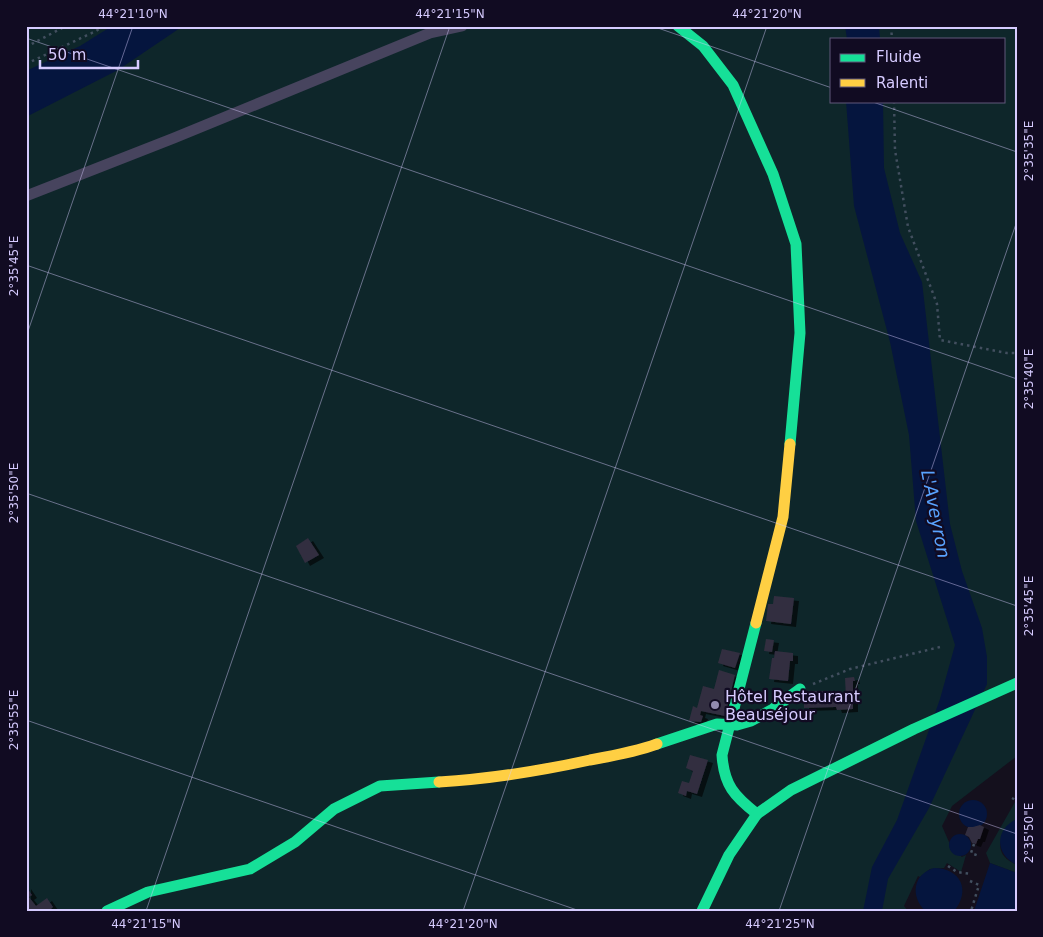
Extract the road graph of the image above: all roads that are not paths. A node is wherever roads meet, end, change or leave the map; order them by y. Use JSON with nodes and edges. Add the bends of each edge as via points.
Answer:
{"nodes":[{"id":1,"x":462,"y":26,"type":"edge"},
{"id":2,"x":678,"y":26,"type":"edge"},
{"id":3,"x":26,"y":196,"type":"edge"},
{"id":4,"x":1017,"y":683,"type":"edge"},
{"id":5,"x":800,"y":689,"type":"road end"},
{"id":6,"x":730,"y":726,"type":"junction"},
{"id":7,"x":757,"y":814,"type":"junction"},
{"id":8,"x":107,"y":911,"type":"edge"},
{"id":9,"x":702,"y":911,"type":"edge"}],
"edges":[{"from":1,"to":3,"type":"street","via":[[430,34]]},
{"from":2,"to":6,"type":"street","via":[[703,46],[733,85],[773,174],[796,244],[800,333],[783,517]]},
{"from":4,"to":7,"type":"street","via":[[791,790]]},
{"from":5,"to":6,"type":"street","via":[[756,719]]},
{"from":6,"to":7,"type":"street","via":[[722,755],[722,770],[734,795]]},
{"from":6,"to":8,"type":"street","via":[[717,724],[640,750],[563,766],[486,779],[380,786],[334,810],[295,842],[250,869],[148,892]]},
{"from":7,"to":9,"type":"street","via":[[730,856]]}]}
